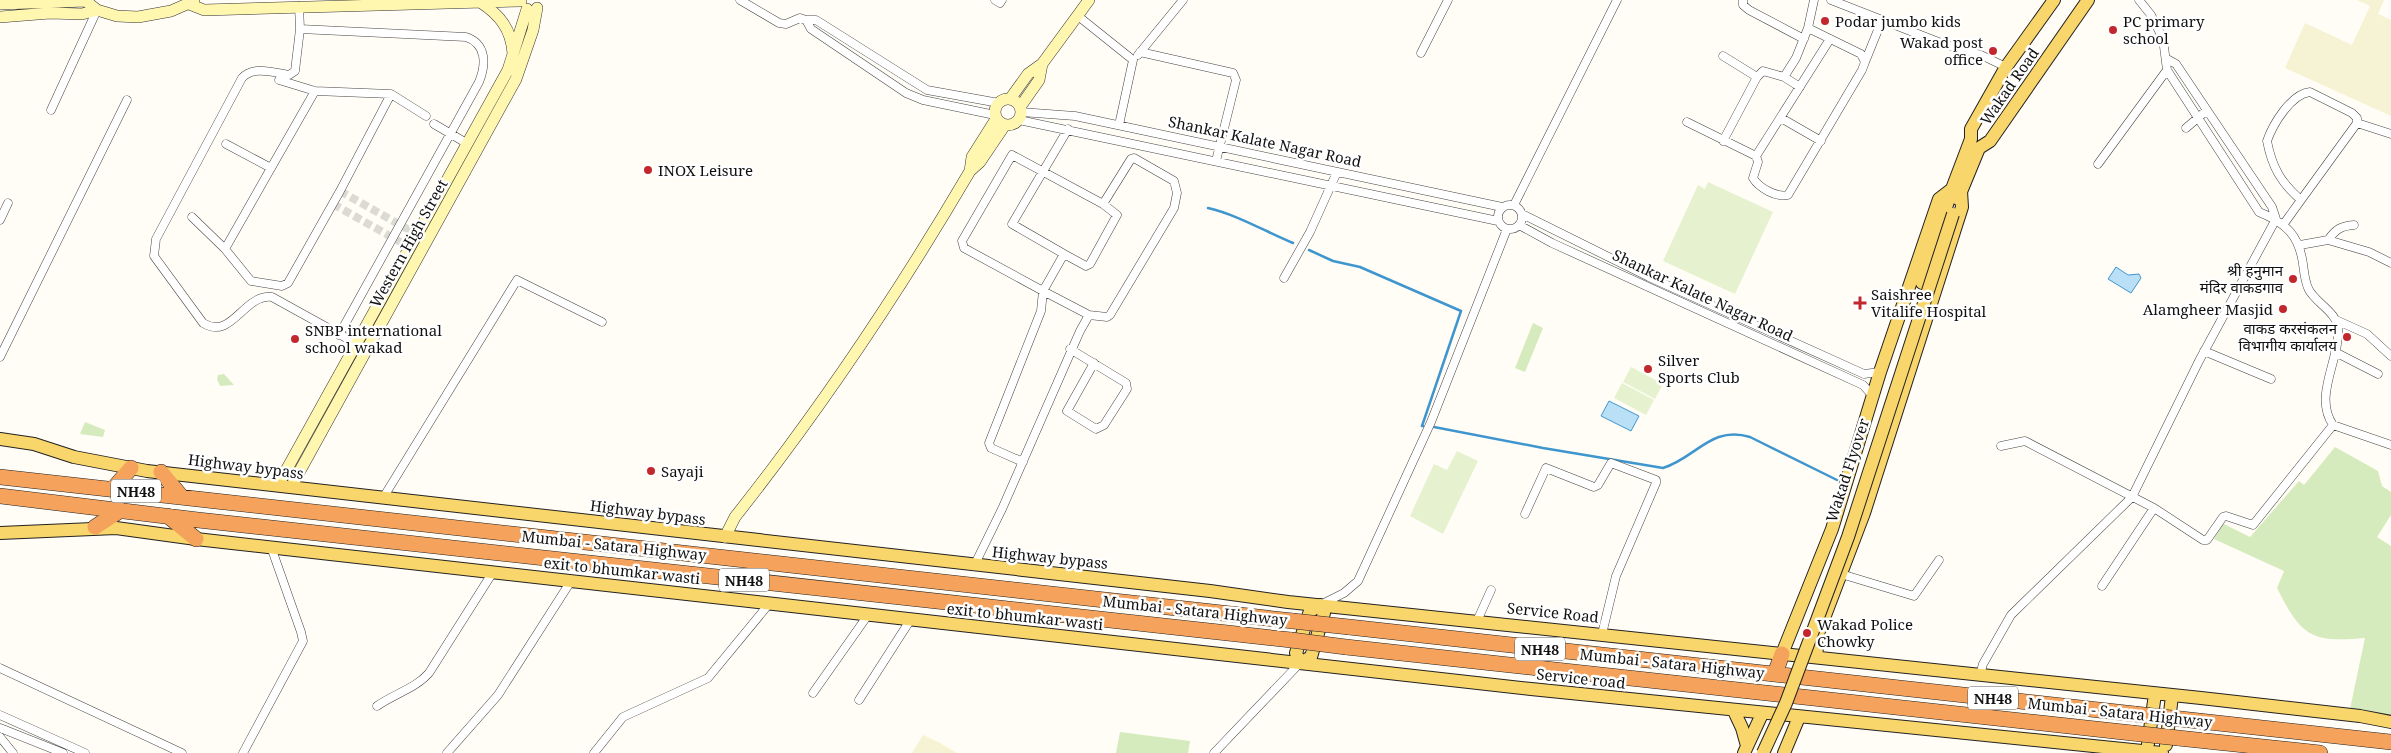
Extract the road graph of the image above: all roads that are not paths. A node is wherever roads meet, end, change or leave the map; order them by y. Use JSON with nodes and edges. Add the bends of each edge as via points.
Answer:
{"nodes":[{"id":1,"x":740,"y":0,"type":"edge"},
{"id":2,"x":995,"y":0,"type":"edge"},
{"id":3,"x":1002,"y":0,"type":"edge"},
{"id":4,"x":1089,"y":0,"type":"edge"},
{"id":5,"x":1183,"y":0,"type":"edge"},
{"id":6,"x":1448,"y":0,"type":"edge"},
{"id":7,"x":1617,"y":0,"type":"edge"},
{"id":8,"x":1743,"y":0,"type":"edge"},
{"id":9,"x":1814,"y":0,"type":"edge"},
{"id":10,"x":1831,"y":0,"type":"edge"},
{"id":11,"x":2054,"y":0,"type":"edge"},
{"id":12,"x":2088,"y":0,"type":"edge"},
{"id":13,"x":2139,"y":0,"type":"edge"},
{"id":14,"x":193,"y":2,"type":"edge"},
{"id":15,"x":349,"y":2,"type":"edge"},
{"id":16,"x":424,"y":2,"type":"edge"},
{"id":17,"x":480,"y":2,"type":"junction"},
{"id":18,"x":530,"y":4,"type":"edge"},
{"id":19,"x":2,"y":5,"type":"edge"},
{"id":20,"x":299,"y":6,"type":"junction"},
{"id":21,"x":97,"y":10,"type":"junction"},
{"id":22,"x":1078,"y":16,"type":"junction"},
{"id":23,"x":0,"y":17,"type":"edge"},
{"id":24,"x":806,"y":20,"type":"junction"},
{"id":25,"x":1882,"y":20,"type":"junction"},
{"id":26,"x":1808,"y":28,"type":"junction"},
{"id":27,"x":300,"y":29,"type":"junction"},
{"id":28,"x":1804,"y":39,"type":"junction"},
{"id":29,"x":1830,"y":39,"type":"junction"},
{"id":30,"x":1140,"y":52,"type":"junction"},
{"id":31,"x":1421,"y":53,"type":"dead end"},
{"id":32,"x":1723,"y":56,"type":"dead end"},
{"id":33,"x":513,"y":57,"type":"junction"},
{"id":34,"x":2167,"y":59,"type":"junction"},
{"id":35,"x":1133,"y":60,"type":"junction"},
{"id":36,"x":1865,"y":62,"type":"junction"},
{"id":37,"x":1042,"y":64,"type":"junction"},
{"id":38,"x":2006,"y":68,"type":"junction"},
{"id":39,"x":2167,"y":70,"type":"junction"},
{"id":40,"x":1757,"y":77,"type":"junction"},
{"id":41,"x":1784,"y":77,"type":"junction"},
{"id":42,"x":279,"y":80,"type":"dead end"},
{"id":43,"x":1800,"y":87,"type":"junction"},
{"id":44,"x":315,"y":91,"type":"junction"},
{"id":45,"x":392,"y":94,"type":"junction"},
{"id":46,"x":1010,"y":99,"type":"junction"},
{"id":47,"x":127,"y":100,"type":"dead end"},
{"id":48,"x":998,"y":103,"type":"junction"},
{"id":49,"x":51,"y":110,"type":"dead end"},
{"id":50,"x":2207,"y":110,"type":"junction"},
{"id":51,"x":1020,"y":113,"type":"junction"},
{"id":52,"x":426,"y":116,"type":"dead end"},
{"id":53,"x":1781,"y":118,"type":"junction"},
{"id":54,"x":998,"y":119,"type":"junction"},
{"id":55,"x":2197,"y":119,"type":"junction"},
{"id":56,"x":1687,"y":122,"type":"dead end"},
{"id":57,"x":2357,"y":123,"type":"junction"},
{"id":58,"x":434,"y":124,"type":"dead end"},
{"id":59,"x":1119,"y":125,"type":"junction"},
{"id":60,"x":2186,"y":128,"type":"dead end"},
{"id":61,"x":1068,"y":130,"type":"junction"},
{"id":62,"x":451,"y":134,"type":"junction"},
{"id":63,"x":2391,"y":134,"type":"edge"},
{"id":64,"x":1723,"y":141,"type":"junction"},
{"id":65,"x":1820,"y":141,"type":"junction"},
{"id":66,"x":226,"y":144,"type":"dead end"},
{"id":67,"x":468,"y":144,"type":"junction"},
{"id":68,"x":1220,"y":147,"type":"junction"},
{"id":69,"x":1756,"y":156,"type":"junction"},
{"id":70,"x":1216,"y":161,"type":"junction"},
{"id":71,"x":464,"y":163,"type":"junction"},
{"id":72,"x":2098,"y":164,"type":"dead end"},
{"id":73,"x":271,"y":168,"type":"junction"},
{"id":74,"x":1044,"y":170,"type":"junction"},
{"id":75,"x":1337,"y":172,"type":"junction"},
{"id":76,"x":1330,"y":185,"type":"junction"},
{"id":77,"x":1956,"y":190,"type":"junction"},
{"id":78,"x":2301,"y":200,"type":"junction"},
{"id":79,"x":8,"y":203,"type":"dead end"},
{"id":80,"x":1103,"y":204,"type":"junction"},
{"id":81,"x":1514,"y":205,"type":"junction"},
{"id":82,"x":1502,"y":207,"type":"junction"},
{"id":83,"x":1949,"y":213,"type":"junction"},
{"id":84,"x":1522,"y":214,"type":"junction"},
{"id":85,"x":192,"y":217,"type":"dead end"},
{"id":86,"x":2276,"y":219,"type":"junction"},
{"id":87,"x":0,"y":220,"type":"edge"},
{"id":88,"x":1498,"y":221,"type":"junction"},
{"id":89,"x":1519,"y":225,"type":"junction"},
{"id":90,"x":2283,"y":225,"type":"junction"},
{"id":91,"x":2354,"y":225,"type":"dead end"},
{"id":92,"x":1507,"y":229,"type":"junction"},
{"id":93,"x":2328,"y":240,"type":"junction"},
{"id":94,"x":418,"y":245,"type":"junction"},
{"id":95,"x":2300,"y":245,"type":"junction"},
{"id":96,"x":225,"y":249,"type":"junction"},
{"id":97,"x":1064,"y":254,"type":"junction"},
{"id":98,"x":1600,"y":254,"type":"junction"},
{"id":99,"x":1595,"y":263,"type":"junction"},
{"id":100,"x":2391,"y":264,"type":"edge"},
{"id":101,"x":1284,"y":278,"type":"dead end"},
{"id":102,"x":1044,"y":291,"type":"junction"},
{"id":103,"x":1699,"y":300,"type":"junction"},
{"id":104,"x":1695,"y":308,"type":"junction"},
{"id":105,"x":1089,"y":315,"type":"junction"},
{"id":106,"x":2336,"y":320,"type":"junction"},
{"id":107,"x":602,"y":322,"type":"dead end"},
{"id":108,"x":1748,"y":322,"type":"junction"},
{"id":109,"x":1744,"y":331,"type":"junction"},
{"id":110,"x":339,"y":335,"type":"junction"},
{"id":111,"x":357,"y":344,"type":"junction"},
{"id":112,"x":1070,"y":349,"type":"junction"},
{"id":113,"x":2204,"y":351,"type":"junction"},
{"id":114,"x":2335,"y":352,"type":"junction"},
{"id":115,"x":0,"y":356,"type":"edge"},
{"id":116,"x":2391,"y":356,"type":"edge"},
{"id":117,"x":1094,"y":363,"type":"junction"},
{"id":118,"x":1880,"y":372,"type":"junction"},
{"id":119,"x":2378,"y":374,"type":"dead end"},
{"id":120,"x":2271,"y":379,"type":"dead end"},
{"id":121,"x":1872,"y":395,"type":"junction"},
{"id":122,"x":329,"y":406,"type":"junction"},
{"id":123,"x":2333,"y":425,"type":"junction"},
{"id":124,"x":0,"y":439,"type":"edge"},
{"id":125,"x":2391,"y":445,"type":"edge"},
{"id":126,"x":2001,"y":446,"type":"dead end"},
{"id":127,"x":1023,"y":462,"type":"junction"},
{"id":128,"x":131,"y":468,"type":"junction"},
{"id":129,"x":162,"y":472,"type":"junction"},
{"id":130,"x":0,"y":477,"type":"edge"},
{"id":131,"x":284,"y":486,"type":"junction"},
{"id":132,"x":113,"y":489,"type":"junction"},
{"id":133,"x":0,"y":496,"type":"edge"},
{"id":134,"x":181,"y":496,"type":"junction"},
{"id":135,"x":2132,"y":497,"type":"junction"},
{"id":136,"x":383,"y":498,"type":"junction"},
{"id":137,"x":2154,"y":508,"type":"junction"},
{"id":138,"x":121,"y":510,"type":"junction"},
{"id":139,"x":1525,"y":514,"type":"dead end"},
{"id":140,"x":168,"y":516,"type":"junction"},
{"id":141,"x":95,"y":527,"type":"junction"},
{"id":142,"x":1832,"y":530,"type":"junction"},
{"id":143,"x":0,"y":533,"type":"edge"},
{"id":144,"x":1856,"y":536,"type":"junction"},
{"id":145,"x":725,"y":537,"type":"junction"},
{"id":146,"x":196,"y":539,"type":"junction"},
{"id":147,"x":271,"y":547,"type":"junction"},
{"id":148,"x":1939,"y":560,"type":"dead end"},
{"id":149,"x":974,"y":566,"type":"junction"},
{"id":150,"x":493,"y":572,"type":"junction"},
{"id":151,"x":1841,"y":574,"type":"junction"},
{"id":152,"x":571,"y":581,"type":"junction"},
{"id":153,"x":2102,"y":586,"type":"dead end"},
{"id":154,"x":1491,"y":590,"type":"dead end"},
{"id":155,"x":769,"y":604,"type":"junction"},
{"id":156,"x":1320,"y":605,"type":"junction"},
{"id":157,"x":868,"y":614,"type":"junction"},
{"id":158,"x":911,"y":620,"type":"junction"},
{"id":159,"x":1477,"y":621,"type":"junction"},
{"id":160,"x":1602,"y":634,"type":"junction"},
{"id":161,"x":1782,"y":654,"type":"junction"},
{"id":162,"x":1816,"y":657,"type":"junction"},
{"id":163,"x":1300,"y":663,"type":"junction"},
{"id":164,"x":0,"y":668,"type":"edge"},
{"id":165,"x":1775,"y":674,"type":"junction"},
{"id":166,"x":1980,"y":675,"type":"junction"},
{"id":167,"x":813,"y":693,"type":"dead end"},
{"id":168,"x":2155,"y":694,"type":"junction"},
{"id":169,"x":2172,"y":696,"type":"junction"},
{"id":170,"x":859,"y":700,"type":"dead end"},
{"id":171,"x":378,"y":706,"type":"dead end"},
{"id":172,"x":1734,"y":711,"type":"junction"},
{"id":173,"x":1762,"y":714,"type":"junction"},
{"id":174,"x":0,"y":716,"type":"edge"},
{"id":175,"x":1799,"y":717,"type":"junction"},
{"id":176,"x":2391,"y":722,"type":"edge"},
{"id":177,"x":0,"y":728,"type":"edge"},
{"id":178,"x":0,"y":737,"type":"edge"},
{"id":179,"x":2391,"y":742,"type":"edge"},
{"id":180,"x":1748,"y":751,"type":"edge"},
{"id":181,"x":2147,"y":751,"type":"junction"},
{"id":182,"x":13,"y":753,"type":"edge"},
{"id":183,"x":62,"y":753,"type":"edge"},
{"id":184,"x":85,"y":753,"type":"edge"},
{"id":185,"x":182,"y":753,"type":"edge"},
{"id":186,"x":243,"y":753,"type":"edge"},
{"id":187,"x":447,"y":753,"type":"edge"},
{"id":188,"x":594,"y":753,"type":"edge"},
{"id":189,"x":1214,"y":753,"type":"edge"},
{"id":190,"x":1763,"y":753,"type":"edge"},
{"id":191,"x":1784,"y":753,"type":"edge"},
{"id":192,"x":2164,"y":753,"type":"edge"},
{"id":193,"x":2320,"y":753,"type":"edge"}],
"edges":[{"from":1,"to":24,"type":"street","via":[[779,23],[786,24],[800,18]]},
{"from":2,"to":3,"type":"street","via":[[1000,3]]},
{"from":4,"to":22,"type":"street"},
{"from":5,"to":30,"type":"street"},
{"from":6,"to":31,"type":"street"},
{"from":7,"to":81,"type":"street"},
{"from":8,"to":28,"type":"street","via":[[1743,5],[1750,10]]},
{"from":9,"to":26,"type":"street"},
{"from":10,"to":25,"type":"street"},
{"from":11,"to":38,"type":"main road","name":"Wakad Road"},
{"from":12,"to":77,"type":"main road","name":"Wakad Road","via":[[1990,141],[1979,148]]},
{"from":13,"to":34,"type":"street","via":[[2158,26]]},
{"from":14,"to":20,"type":"street","via":[[204,10]]},
{"from":14,"to":21,"type":"street","via":[[171,11],[138,17],[117,16]]},
{"from":15,"to":16,"type":"street"},
{"from":15,"to":20,"type":"street"},
{"from":16,"to":17,"type":"street"},
{"from":17,"to":18,"type":"street"},
{"from":17,"to":33,"type":"street","via":[[502,20],[512,41]]},
{"from":18,"to":33,"type":"street","name":"Western High Street"},
{"from":18,"to":71,"type":"street","name":"Western High Street","via":[[533,30],[518,75]]},
{"from":19,"to":21,"type":"street","via":[[86,1]]},
{"from":20,"to":27,"type":"street"},
{"from":21,"to":23,"type":"street","via":[[82,14]]},
{"from":21,"to":49,"type":"street"},
{"from":22,"to":35,"type":"street"},
{"from":22,"to":37,"type":"street"},
{"from":24,"to":48,"type":"street","via":[[816,20],[927,90]]},
{"from":24,"to":54,"type":"street","name":"Shankar Kalate Nagar Road","via":[[811,29],[906,93]]},
{"from":25,"to":36,"type":"street"},
{"from":25,"to":38,"type":"street","via":[[1981,55]]},
{"from":26,"to":28,"type":"street"},
{"from":26,"to":29,"type":"street"},
{"from":27,"to":62,"type":"street","via":[[473,40],[484,57],[482,74]]},
{"from":27,"to":110,"type":"street","via":[[293,73],[255,70],[242,78],[156,239],[154,256],[204,323],[212,328],[222,328],[258,298],[272,297]]},
{"from":28,"to":41,"type":"street"},
{"from":29,"to":36,"type":"street","via":[[1861,54]]},
{"from":29,"to":43,"type":"street"},
{"from":30,"to":35,"type":"street"},
{"from":30,"to":68,"type":"street","via":[[1233,73],[1236,80]]},
{"from":32,"to":40,"type":"street"},
{"from":33,"to":67,"type":"street","name":"Western High Street"},
{"from":34,"to":39,"type":"street"},
{"from":34,"to":50,"type":"street","via":[[2176,64]]},
{"from":35,"to":59,"type":"street"},
{"from":36,"to":65,"type":"street"},
{"from":37,"to":46,"type":"street","via":[[1028,74]]},
{"from":37,"to":51,"type":"street","via":[[1039,80]]},
{"from":38,"to":77,"type":"main road","name":"Wakad Road","via":[[1971,129]]},
{"from":39,"to":55,"type":"street"},
{"from":39,"to":72,"type":"street"},
{"from":40,"to":41,"type":"street","via":[[1763,71]]},
{"from":40,"to":64,"type":"street"},
{"from":41,"to":43,"type":"street"},
{"from":42,"to":44,"type":"street"},
{"from":43,"to":53,"type":"street"},
{"from":44,"to":45,"type":"street"},
{"from":44,"to":73,"type":"street"},
{"from":45,"to":52,"type":"street"},
{"from":45,"to":96,"type":"street","via":[[288,284],[251,281]]},
{"from":46,"to":48,"type":"street"},
{"from":46,"to":51,"type":"street","name":"Shankar Kalate Nagar Road"},
{"from":47,"to":115,"type":"street"},
{"from":48,"to":54,"type":"street"},
{"from":50,"to":55,"type":"street"},
{"from":50,"to":86,"type":"street","via":[[2272,207]]},
{"from":51,"to":54,"type":"street","name":"Shankar Kalate Nagar Road","via":[[1011,125]]},
{"from":51,"to":59,"type":"street","name":"Shankar Kalate Nagar Road","via":[[1076,116]]},
{"from":51,"to":61,"type":"street","name":"Shankar Kalate Nagar Road"},
{"from":53,"to":65,"type":"street"},
{"from":53,"to":69,"type":"street"},
{"from":54,"to":145,"type":"street","via":[[980,162],[970,171],[916,264],[859,350],[735,517]]},
{"from":55,"to":60,"type":"street"},
{"from":55,"to":86,"type":"street","via":[[2259,212]]},
{"from":56,"to":64,"type":"street"},
{"from":57,"to":63,"type":"street"},
{"from":57,"to":78,"type":"street"},
{"from":57,"to":78,"type":"street","via":[[2352,113],[2310,92],[2287,106],[2267,141],[2276,173],[2288,190]]},
{"from":58,"to":62,"type":"street"},
{"from":59,"to":68,"type":"street","name":"Shankar Kalate Nagar Road"},
{"from":61,"to":70,"type":"street","name":"Shankar Kalate Nagar Road"},
{"from":61,"to":74,"type":"street"},
{"from":62,"to":67,"type":"street"},
{"from":62,"to":110,"type":"street"},
{"from":64,"to":69,"type":"street"},
{"from":65,"to":69,"type":"street","via":[[1788,195],[1784,196],[1762,187],[1753,178],[1758,162]]},
{"from":66,"to":73,"type":"street"},
{"from":67,"to":71,"type":"street","name":"Western High Street"},
{"from":68,"to":70,"type":"street"},
{"from":68,"to":75,"type":"street","name":"Shankar Kalate Nagar Road"},
{"from":70,"to":76,"type":"street","name":"Shankar Kalate Nagar Road"},
{"from":71,"to":94,"type":"street","name":"Western High Street"},
{"from":73,"to":96,"type":"street"},
{"from":74,"to":80,"type":"street"},
{"from":74,"to":97,"type":"street","via":[[1012,224]]},
{"from":74,"to":102,"type":"street","via":[[1016,155],[1011,156],[962,244]]},
{"from":75,"to":76,"type":"street"},
{"from":75,"to":82,"type":"street","name":"Shankar Kalate Nagar Road"},
{"from":76,"to":88,"type":"street","name":"Shankar Kalate Nagar Road"},
{"from":76,"to":101,"type":"street","via":[[1310,232]]},
{"from":77,"to":83,"type":"main road","name":"Wakad Flyover"},
{"from":77,"to":118,"type":"main road","via":[[1940,200]]},
{"from":77,"to":144,"type":"main road","via":[[1962,207]]},
{"from":78,"to":90,"type":"street"},
{"from":79,"to":87,"type":"street"},
{"from":80,"to":97,"type":"street","via":[[1117,215],[1090,264],[1086,266]]},
{"from":80,"to":105,"type":"street","via":[[1133,158],[1170,178],[1176,186],[1174,208],[1110,315]]},
{"from":81,"to":82,"type":"street"},
{"from":81,"to":84,"type":"street"},
{"from":82,"to":88,"type":"street"},
{"from":83,"to":180,"type":"main road","name":"Wakad Flyover","via":[[1843,534],[1801,645]]},
{"from":83,"to":190,"type":"main road","name":"Wakad Flyover","bridge":true,"via":[[1848,537],[1786,703]]},
{"from":84,"to":89,"type":"street"},
{"from":84,"to":98,"type":"street","name":"Shankar Kalate Nagar Road"},
{"from":85,"to":96,"type":"street"},
{"from":86,"to":90,"type":"street"},
{"from":86,"to":113,"type":"street"},
{"from":88,"to":92,"type":"street"},
{"from":89,"to":92,"type":"street"},
{"from":89,"to":99,"type":"street","name":"Shankar Kalate Nagar Road"},
{"from":90,"to":95,"type":"street"},
{"from":91,"to":93,"type":"street","via":[[2335,230]]},
{"from":92,"to":156,"type":"street","via":[[1431,422],[1358,581],[1344,593]]},
{"from":93,"to":95,"type":"street"},
{"from":93,"to":100,"type":"street","via":[[2369,252]]},
{"from":94,"to":111,"type":"street","name":"Western High Street"},
{"from":94,"to":122,"type":"street","name":"Western High Street"},
{"from":95,"to":106,"type":"street","via":[[2308,289]]},
{"from":97,"to":102,"type":"street"},
{"from":98,"to":99,"type":"street"},
{"from":98,"to":103,"type":"street","name":"Shankar Kalate Nagar Road"},
{"from":99,"to":104,"type":"street","name":"Shankar Kalate Nagar Road"},
{"from":102,"to":105,"type":"street"},
{"from":102,"to":127,"type":"street","via":[[1040,310],[989,443],[991,448]]},
{"from":103,"to":104,"type":"street"},
{"from":103,"to":108,"type":"street","name":"Shankar Kalate Nagar Road"},
{"from":104,"to":109,"type":"street","name":"Shankar Kalate Nagar Road"},
{"from":105,"to":112,"type":"street"},
{"from":106,"to":114,"type":"street"},
{"from":106,"to":116,"type":"street","via":[[2367,334]]},
{"from":107,"to":136,"type":"street","via":[[517,280]]},
{"from":108,"to":109,"type":"street"},
{"from":108,"to":118,"type":"street","name":"Shankar Kalate Nagar Road","via":[[1864,374]]},
{"from":109,"to":121,"type":"street","name":"Shankar Kalate Nagar Road","via":[[1863,385]]},
{"from":110,"to":111,"type":"street"},
{"from":111,"to":122,"type":"street","name":"Western High Street"},
{"from":112,"to":117,"type":"street"},
{"from":112,"to":127,"type":"street"},
{"from":113,"to":120,"type":"street"},
{"from":113,"to":135,"type":"street"},
{"from":114,"to":119,"type":"street"},
{"from":114,"to":123,"type":"street","via":[[2325,404]]},
{"from":117,"to":117,"type":"street","via":[[1067,411],[1096,428],[1104,424],[1128,386]]},
{"from":118,"to":121,"type":"main road"},
{"from":121,"to":142,"type":"main road"},
{"from":122,"to":131,"type":"street","name":"Western High Street"},
{"from":123,"to":125,"type":"street"},
{"from":123,"to":137,"type":"street","via":[[2253,525],[2226,516],[2210,537],[2203,540]]},
{"from":124,"to":128,"type":"main road","name":"Highway bypass"},
{"from":126,"to":135,"type":"street","via":[[2024,441]]},
{"from":127,"to":149,"type":"street"},
{"from":128,"to":129,"type":"main road","name":"Highway bypass"},
{"from":128,"to":132,"type":"highway"},
{"from":129,"to":131,"type":"main road","name":"Highway bypass"},
{"from":129,"to":134,"type":"highway"},
{"from":130,"to":132,"type":"highway","name":"Mumbai - Satara Highway","number":"NH48"},
{"from":131,"to":136,"type":"main road","name":"Highway bypass"},
{"from":132,"to":134,"type":"highway","name":"Mumbai - Satara Highway","number":"NH48"},
{"from":133,"to":138,"type":"highway","name":"Mumbai - Satara Highway","number":"NH48"},
{"from":134,"to":165,"type":"highway","name":"Mumbai - Satara Highway","number":"NH48","bridge":true},
{"from":135,"to":137,"type":"street"},
{"from":135,"to":166,"type":"street","via":[[2011,615]]},
{"from":136,"to":145,"type":"main road","name":"Highway bypass"},
{"from":137,"to":153,"type":"street"},
{"from":138,"to":140,"type":"highway","name":"Mumbai - Satara Highway","number":"NH48"},
{"from":138,"to":141,"type":"highway"},
{"from":139,"to":160,"type":"street","via":[[1546,468],[1594,487],[1598,486],[1613,463],[1656,480],[1613,584]]},
{"from":140,"to":146,"type":"highway"},
{"from":140,"to":193,"type":"highway","name":"Mumbai - Satara Highway","number":"NH48","bridge":true},
{"from":141,"to":143,"type":"main road","name":"exit to bhumkar wasti"},
{"from":141,"to":146,"type":"main road","name":"exit to bhumkar wasti"},
{"from":142,"to":144,"type":"main road"},
{"from":142,"to":161,"type":"main road"},
{"from":144,"to":151,"type":"main road"},
{"from":145,"to":149,"type":"main road","name":"Highway bypass"},
{"from":146,"to":147,"type":"main road","name":"exit to bhumkar wasti"},
{"from":147,"to":150,"type":"main road","name":"exit to bhumkar wasti"},
{"from":147,"to":186,"type":"street","via":[[302,632],[302,641]]},
{"from":148,"to":151,"type":"street","via":[[1914,596]]},
{"from":149,"to":156,"type":"main road","name":"Highway bypass"},
{"from":150,"to":152,"type":"main road","name":"exit to bhumkar wasti"},
{"from":150,"to":171,"type":"street","via":[[427,675]]},
{"from":151,"to":162,"type":"main road","via":[[1816,638]]},
{"from":152,"to":155,"type":"main road","name":"exit to bhumkar wasti"},
{"from":152,"to":187,"type":"street","via":[[498,695]]},
{"from":154,"to":159,"type":"street"},
{"from":155,"to":157,"type":"main road","name":"exit to bhumkar wasti"},
{"from":155,"to":188,"type":"street","via":[[708,678],[623,718]]},
{"from":156,"to":159,"type":"main road","name":"Service Road"},
{"from":156,"to":163,"type":"main road","via":[[1324,613],[1311,657]]},
{"from":157,"to":158,"type":"main road","name":"exit to bhumkar wasti"},
{"from":157,"to":167,"type":"street"},
{"from":158,"to":163,"type":"main road","name":"exit to bhumkar wasti"},
{"from":158,"to":170,"type":"street"},
{"from":159,"to":160,"type":"main road","name":"Service Road"},
{"from":160,"to":161,"type":"main road","name":"Service Road"},
{"from":161,"to":162,"type":"main road","name":"Service Road"},
{"from":161,"to":165,"type":"highway"},
{"from":162,"to":166,"type":"main road","name":"Service Road"},
{"from":163,"to":172,"type":"main road","name":"Service road"},
{"from":163,"to":189,"type":"street"},
{"from":164,"to":185,"type":"street"},
{"from":165,"to":179,"type":"highway","name":"Mumbai - Satara Highway","number":"NH48","bridge":true},
{"from":166,"to":168,"type":"main road","name":"Service Road"},
{"from":168,"to":169,"type":"main road","name":"Service Road"},
{"from":168,"to":181,"type":"main road"},
{"from":169,"to":176,"type":"main road","name":"Service Road"},
{"from":169,"to":192,"type":"main road"},
{"from":172,"to":173,"type":"main road","name":"Service road"},
{"from":172,"to":180,"type":"main road"},
{"from":173,"to":175,"type":"main road","name":"Service road"},
{"from":173,"to":180,"type":"main road"},
{"from":174,"to":184,"type":"street"},
{"from":175,"to":181,"type":"main road","name":"Service road"},
{"from":175,"to":191,"type":"main road"},
{"from":177,"to":183,"type":"street"},
{"from":178,"to":182,"type":"street"},
{"from":181,"to":192,"type":"main road","name":"Service road"}]}
